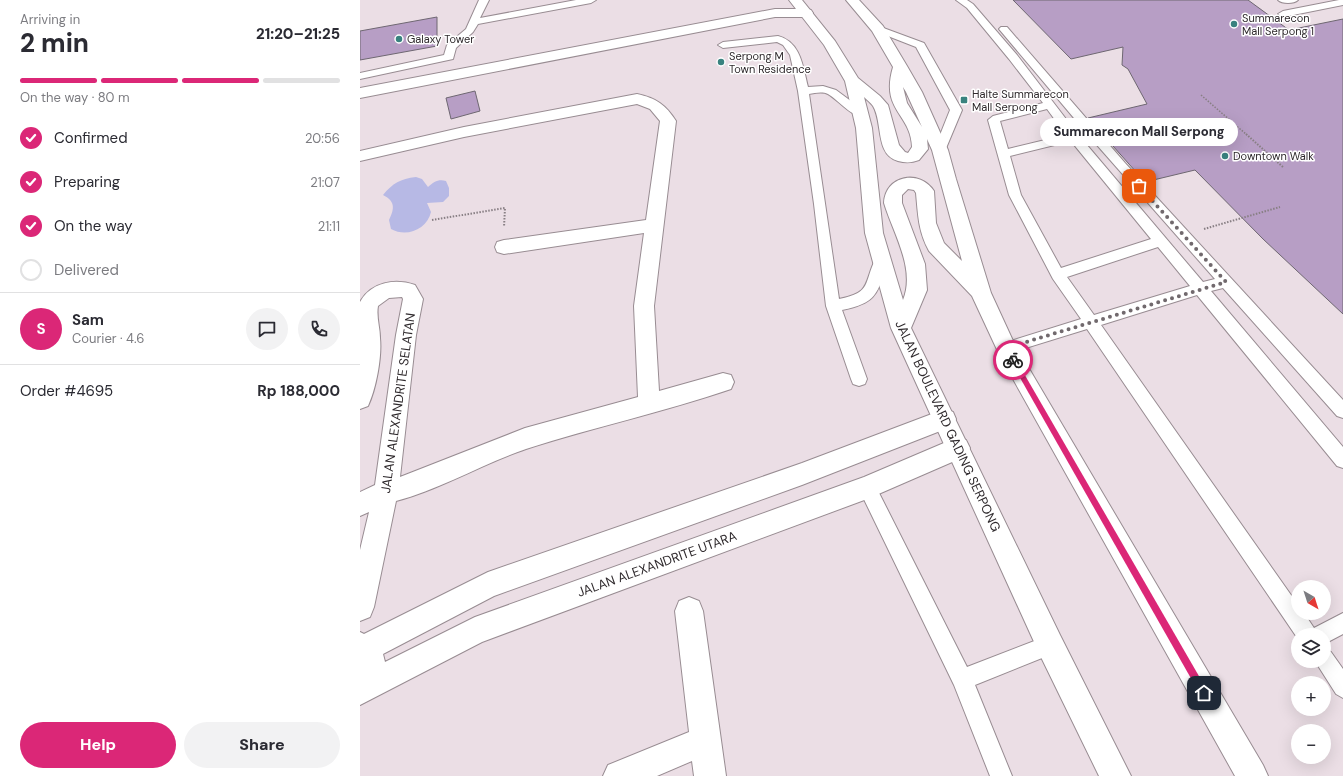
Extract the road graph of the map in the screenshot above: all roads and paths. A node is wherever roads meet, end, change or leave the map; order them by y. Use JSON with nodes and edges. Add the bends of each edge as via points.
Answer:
{"nodes":[{"id":1,"x":484,"y":0,"type":"edge"},
{"id":2,"x":591,"y":0,"type":"edge"},
{"id":3,"x":852,"y":0,"type":"edge"},
{"id":4,"x":961,"y":0,"type":"edge"},
{"id":5,"x":1283,"y":0,"type":"edge"},
{"id":6,"x":1294,"y":0,"type":"edge"},
{"id":7,"x":1343,"y":2,"type":"edge"},
{"id":8,"x":799,"y":5,"type":"edge"},
{"id":9,"x":978,"y":5,"type":"edge"},
{"id":10,"x":1283,"y":14,"type":"dead end"},
{"id":11,"x":997,"y":21,"type":"dead end"},
{"id":12,"x":474,"y":22,"type":"junction"},
{"id":13,"x":878,"y":28,"type":"junction"},
{"id":14,"x":723,"y":45,"type":"dead end"},
{"id":15,"x":900,"y":66,"type":"junction"},
{"id":16,"x":360,"y":76,"type":"edge"},
{"id":17,"x":852,"y":81,"type":"junction"},
{"id":18,"x":1055,"y":87,"type":"junction"},
{"id":19,"x":803,"y":91,"type":"junction"},
{"id":20,"x":1040,"y":91,"type":"junction"},
{"id":21,"x":360,"y":93,"type":"edge"},
{"id":22,"x":1201,"y":95,"type":"dead end"},
{"id":23,"x":1050,"y":105,"type":"junction"},
{"id":24,"x":860,"y":114,"type":"junction"},
{"id":25,"x":1092,"y":132,"type":"junction"},
{"id":26,"x":1074,"y":137,"type":"junction"},
{"id":27,"x":940,"y":150,"type":"junction"},
{"id":28,"x":1004,"y":154,"type":"junction"},
{"id":29,"x":360,"y":156,"type":"edge"},
{"id":30,"x":1283,"y":167,"type":"dead end"},
{"id":31,"x":1280,"y":207,"type":"dead end"},
{"id":32,"x":432,"y":220,"type":"dead end"},
{"id":33,"x":654,"y":225,"type":"junction"},
{"id":34,"x":1183,"y":234,"type":"junction"},
{"id":35,"x":1161,"y":241,"type":"junction"},
{"id":36,"x":504,"y":247,"type":"joint"},
{"id":37,"x":881,"y":262,"type":"junction"},
{"id":38,"x":1058,"y":275,"type":"junction"},
{"id":39,"x":1226,"y":282,"type":"junction"},
{"id":40,"x":1201,"y":289,"type":"junction"},
{"id":41,"x":981,"y":293,"type":"junction"},
{"id":42,"x":832,"y":306,"type":"junction"},
{"id":43,"x":1091,"y":322,"type":"junction"},
{"id":44,"x":901,"y":328,"type":"junction"},
{"id":45,"x":1006,"y":348,"type":"junction"},
{"id":46,"x":859,"y":379,"type":"dead end"},
{"id":47,"x":723,"y":382,"type":"dead end"},
{"id":48,"x":360,"y":399,"type":"edge"},
{"id":49,"x":648,"y":403,"type":"junction"},
{"id":50,"x":1343,"y":411,"type":"edge"},
{"id":51,"x":945,"y":419,"type":"junction"},
{"id":52,"x":958,"y":448,"type":"junction"},
{"id":53,"x":1343,"y":460,"type":"edge"},
{"id":54,"x":867,"y":487,"type":"junction"},
{"id":55,"x":386,"y":492,"type":"junction"},
{"id":56,"x":360,"y":504,"type":"edge"},
{"id":57,"x":360,"y":607,"type":"edge"},
{"id":58,"x":689,"y":611,"type":"dead end"},
{"id":59,"x":1343,"y":623,"type":"edge"},
{"id":60,"x":1302,"y":628,"type":"edge"},
{"id":61,"x":1331,"y":630,"type":"edge"},
{"id":62,"x":1050,"y":645,"type":"junction"},
{"id":63,"x":362,"y":647,"type":"edge"},
{"id":64,"x":1330,"y":668,"type":"edge"},
{"id":65,"x":962,"y":679,"type":"junction"},
{"id":66,"x":1343,"y":686,"type":"edge"},
{"id":67,"x":360,"y":690,"type":"edge"},
{"id":68,"x":705,"y":741,"type":"junction"},
{"id":69,"x":619,"y":776,"type":"edge"},
{"id":70,"x":710,"y":776,"type":"edge"},
{"id":71,"x":1001,"y":776,"type":"edge"},
{"id":72,"x":1115,"y":776,"type":"edge"},
{"id":73,"x":1252,"y":776,"type":"edge"}],
"edges":[{"from":1,"to":12,"type":"lane"},
{"from":2,"to":12,"type":"lane"},
{"from":3,"to":13,"type":"street"},
{"from":4,"to":9,"type":"lane"},
{"from":5,"to":6,"type":"lane"},
{"from":7,"to":10,"type":"lane"},
{"from":8,"to":17,"type":"street","name":"JALAN BOULEVARD GADING SERPONG","via":[[830,44]]},
{"from":8,"to":21,"type":"street","via":[[775,13]]},
{"from":9,"to":20,"type":"lane"},
{"from":11,"to":18,"type":"lane"},
{"from":12,"to":16,"type":"lane","via":[[470,30],[451,47],[450,57]]},
{"from":13,"to":15,"type":"street"},
{"from":13,"to":27,"type":"lane","via":[[920,45],[956,110]]},
{"from":14,"to":19,"type":"lane","via":[[778,39],[784,41],[795,55]]},
{"from":15,"to":17,"type":"street","via":[[895,88],[899,101],[918,136],[920,146],[914,156],[900,158],[895,154],[879,104]]},
{"from":15,"to":27,"type":"street"},
{"from":17,"to":24,"type":"street","name":"JALAN BOULEVARD GADING SERPONG"},
{"from":18,"to":20,"type":"lane"},
{"from":18,"to":25,"type":"lane"},
{"from":19,"to":24,"type":"lane","via":[[823,89],[832,92]]},
{"from":19,"to":42,"type":"lane"},
{"from":20,"to":23,"type":"lane"},
{"from":22,"to":30,"type":"path"},
{"from":23,"to":26,"type":"lane"},
{"from":23,"to":28,"type":"lane","via":[[995,118]]},
{"from":24,"to":37,"type":"street","name":"JALAN BOULEVARD GADING SERPONG","via":[[864,128],[874,233]]},
{"from":25,"to":26,"type":"lane"},
{"from":25,"to":34,"type":"lane"},
{"from":26,"to":28,"type":"lane"},
{"from":26,"to":35,"type":"lane"},
{"from":27,"to":41,"type":"street"},
{"from":28,"to":38,"type":"lane","via":[[1015,195]]},
{"from":29,"to":33,"type":"street","via":[[479,129],[648,100],[663,112],[668,121]]},
{"from":31,"to":34,"type":"path"},
{"from":32,"to":36,"type":"path","via":[[505,208]]},
{"from":33,"to":36,"type":"street"},
{"from":33,"to":49,"type":"street","via":[[644,306]]},
{"from":34,"to":39,"type":"lane"},
{"from":35,"to":38,"type":"lane"},
{"from":35,"to":40,"type":"lane"},
{"from":37,"to":42,"type":"lane","via":[[870,292],[862,300]]},
{"from":37,"to":44,"type":"street","name":"JALAN BOULEVARD GADING SERPONG"},
{"from":38,"to":43,"type":"lane"},
{"from":39,"to":40,"type":"lane"},
{"from":39,"to":50,"type":"lane"},
{"from":40,"to":43,"type":"lane"},
{"from":40,"to":53,"type":"lane"},
{"from":41,"to":44,"type":"street","via":[[936,246],[927,223],[925,191],[919,185],[906,184],[899,187],[893,194],[893,203],[915,264],[917,290]]},
{"from":41,"to":45,"type":"street"},
{"from":42,"to":46,"type":"lane"},
{"from":43,"to":45,"type":"lane"},
{"from":43,"to":60,"type":"lane"},
{"from":44,"to":51,"type":"street","name":"JALAN BOULEVARD GADING SERPONG"},
{"from":45,"to":73,"type":"street"},
{"from":47,"to":49,"type":"street"},
{"from":48,"to":55,"type":"street","name":"JALAN ALEXANDRITE SELATAN","via":[[370,344],[368,307],[374,298],[383,292],[399,288],[408,290],[413,299]]},
{"from":49,"to":55,"type":"street","via":[[525,439],[412,485]]},
{"from":51,"to":52,"type":"street","name":"JALAN BOULEVARD GADING SERPONG"},
{"from":51,"to":63,"type":"street","via":[[802,474],[488,585]]},
{"from":52,"to":54,"type":"street","name":"JALAN ALEXANDRITE UTARA"},
{"from":52,"to":62,"type":"street","name":"JALAN BOULEVARD GADING SERPONG"},
{"from":54,"to":65,"type":"lane"},
{"from":54,"to":67,"type":"street","name":"JALAN ALEXANDRITE UTARA","via":[[475,631]]},
{"from":55,"to":56,"type":"street"},
{"from":55,"to":57,"type":"street","name":"JALAN ALEXANDRITE SELATAN"},
{"from":58,"to":68,"type":"street"},
{"from":59,"to":61,"type":"lane"},
{"from":62,"to":65,"type":"lane"},
{"from":62,"to":72,"type":"street","name":"JALAN BOULEVARD GADING SERPONG"},
{"from":63,"to":67,"type":"street","via":[[371,658],[369,674]]},
{"from":64,"to":66,"type":"lane"},
{"from":65,"to":71,"type":"lane"},
{"from":68,"to":69,"type":"street"},
{"from":68,"to":70,"type":"street"}]}
